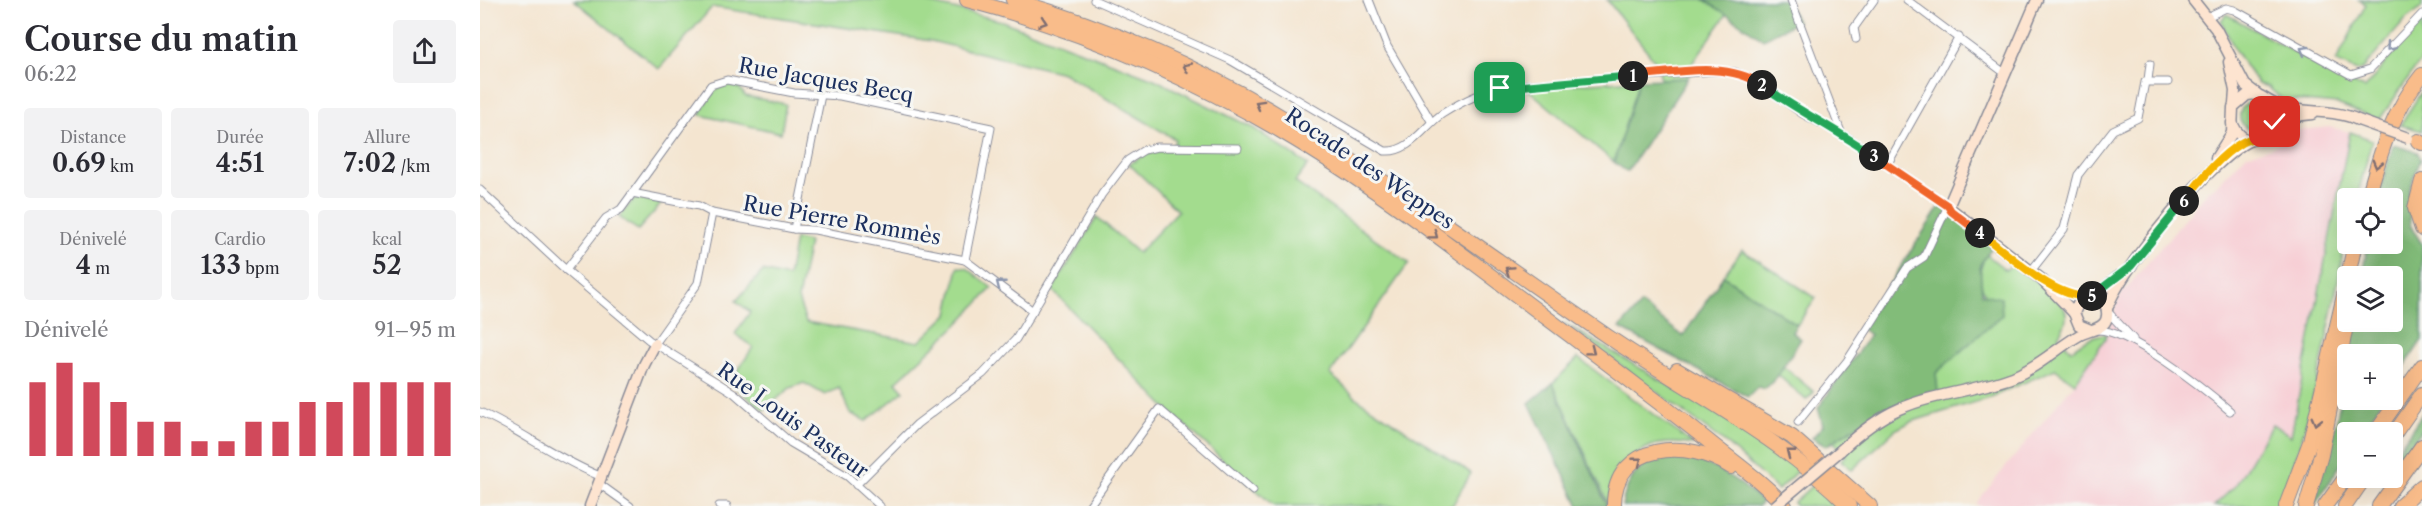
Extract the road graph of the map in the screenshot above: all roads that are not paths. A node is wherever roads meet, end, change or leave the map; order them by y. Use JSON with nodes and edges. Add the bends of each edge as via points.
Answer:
{"nodes":[{"id":1,"x":967,"y":0,"type":"edge"},
{"id":2,"x":1013,"y":0,"type":"edge"},
{"id":3,"x":1095,"y":0,"type":"edge"},
{"id":4,"x":1369,"y":0,"type":"edge"},
{"id":5,"x":1791,"y":0,"type":"edge"},
{"id":6,"x":1874,"y":0,"type":"edge"},
{"id":7,"x":1907,"y":0,"type":"edge"},
{"id":8,"x":2037,"y":0,"type":"edge"},
{"id":9,"x":2193,"y":0,"type":"edge"},
{"id":10,"x":2422,"y":14,"type":"edge"},
{"id":11,"x":2208,"y":17,"type":"junction"},
{"id":12,"x":1959,"y":37,"type":"junction"},
{"id":13,"x":1856,"y":39,"type":"dead end"},
{"id":14,"x":2225,"y":47,"type":"junction"},
{"id":15,"x":2150,"y":64,"type":"dead end"},
{"id":16,"x":2006,"y":74,"type":"junction"},
{"id":17,"x":2422,"y":75,"type":"edge"},
{"id":18,"x":2148,"y":80,"type":"junction"},
{"id":19,"x":2168,"y":82,"type":"dead end"},
{"id":20,"x":2257,"y":94,"type":"junction"},
{"id":21,"x":821,"y":95,"type":"junction"},
{"id":22,"x":2270,"y":101,"type":"junction"},
{"id":23,"x":2234,"y":104,"type":"junction"},
{"id":24,"x":2327,"y":112,"type":"junction"},
{"id":25,"x":1431,"y":121,"type":"junction"},
{"id":26,"x":2232,"y":123,"type":"junction"},
{"id":27,"x":991,"y":128,"type":"joint"},
{"id":28,"x":2272,"y":128,"type":"junction"},
{"id":29,"x":1841,"y":133,"type":"junction"},
{"id":30,"x":2253,"y":139,"type":"junction"},
{"id":31,"x":2418,"y":141,"type":"edge"},
{"id":32,"x":1238,"y":148,"type":"dead end"},
{"id":33,"x":1887,"y":165,"type":"junction"},
{"id":34,"x":2206,"y":174,"type":"junction"},
{"id":35,"x":2422,"y":181,"type":"edge"},
{"id":36,"x":2371,"y":188,"type":"edge"},
{"id":37,"x":480,"y":190,"type":"edge"},
{"id":38,"x":632,"y":193,"type":"junction"},
{"id":39,"x":2419,"y":193,"type":"edge"},
{"id":40,"x":1948,"y":206,"type":"junction"},
{"id":41,"x":712,"y":213,"type":"junction"},
{"id":42,"x":2422,"y":229,"type":"edge"},
{"id":43,"x":794,"y":230,"type":"junction"},
{"id":44,"x":965,"y":260,"type":"junction"},
{"id":45,"x":2131,"y":266,"type":"junction"},
{"id":46,"x":566,"y":270,"type":"junction"},
{"id":47,"x":2031,"y":271,"type":"junction"},
{"id":48,"x":2041,"y":279,"type":"junction"},
{"id":49,"x":2087,"y":298,"type":"junction"},
{"id":50,"x":1558,"y":302,"type":"junction"},
{"id":51,"x":2107,"y":310,"type":"junction"},
{"id":52,"x":1033,"y":311,"type":"junction"},
{"id":53,"x":2075,"y":316,"type":"junction"},
{"id":54,"x":2337,"y":325,"type":"edge"},
{"id":55,"x":2093,"y":330,"type":"junction"},
{"id":56,"x":2346,"y":332,"type":"edge"},
{"id":57,"x":655,"y":344,"type":"junction"},
{"id":58,"x":2147,"y":350,"type":"junction"},
{"id":59,"x":2053,"y":353,"type":"junction"},
{"id":60,"x":2422,"y":366,"type":"edge"},
{"id":61,"x":2422,"y":394,"type":"edge"},
{"id":62,"x":2230,"y":411,"type":"dead end"},
{"id":63,"x":480,"y":412,"type":"edge"},
{"id":64,"x":1798,"y":422,"type":"dead end"},
{"id":65,"x":2383,"y":422,"type":"edge"},
{"id":66,"x":2402,"y":422,"type":"edge"},
{"id":67,"x":2422,"y":446,"type":"edge"},
{"id":68,"x":599,"y":480,"type":"junction"},
{"id":69,"x":856,"y":485,"type":"junction"},
{"id":70,"x":2422,"y":486,"type":"edge"},
{"id":71,"x":2338,"y":488,"type":"edge"},
{"id":72,"x":2357,"y":488,"type":"edge"},
{"id":73,"x":1253,"y":491,"type":"dead end"},
{"id":74,"x":590,"y":506,"type":"edge"},
{"id":75,"x":630,"y":506,"type":"edge"},
{"id":76,"x":719,"y":506,"type":"edge"},
{"id":77,"x":727,"y":506,"type":"edge"},
{"id":78,"x":880,"y":506,"type":"edge"},
{"id":79,"x":1089,"y":506,"type":"edge"},
{"id":80,"x":1614,"y":506,"type":"edge"},
{"id":81,"x":1775,"y":506,"type":"edge"},
{"id":82,"x":1785,"y":506,"type":"edge"},
{"id":83,"x":1849,"y":506,"type":"edge"},
{"id":84,"x":1869,"y":506,"type":"edge"},
{"id":85,"x":2286,"y":506,"type":"edge"},
{"id":86,"x":2306,"y":506,"type":"edge"},
{"id":87,"x":2325,"y":506,"type":"edge"},
{"id":88,"x":2345,"y":506,"type":"edge"},
{"id":89,"x":2379,"y":506,"type":"edge"},
{"id":90,"x":2400,"y":506,"type":"edge"}],
"edges":[{"from":1,"to":82,"type":"highway","name":"Rocade des Weppes","one_way":true,"via":[[1036,20],[1132,56],[1185,79],[1281,131],[1411,218],[1745,468]]},
{"from":50,"to":2,"type":"highway","name":"Rocade des Weppes","one_way":true,"via":[[1354,164],[1240,94],[1154,52]]},
{"from":3,"to":25,"type":"street","via":[[1230,60],[1379,149],[1403,147]]},
{"from":4,"to":25,"type":"street","via":[[1387,46]]},
{"from":5,"to":29,"type":"street"},
{"from":6,"to":13,"type":"street","via":[[1854,28]]},
{"from":7,"to":12,"type":"street"},
{"from":8,"to":16,"type":"main road"},
{"from":9,"to":11,"type":"main road"},
{"from":10,"to":11,"type":"street","one_way":true,"via":[[2374,65],[2356,75],[2342,72],[2229,8]]},
{"from":11,"to":14,"type":"main road"},
{"from":12,"to":16,"type":"street"},
{"from":12,"to":33,"type":"street"},
{"from":14,"to":20,"type":"main road","via":[[2245,85]]},
{"from":14,"to":23,"type":"main road","via":[[2234,84]]},
{"from":15,"to":18,"type":"street"},
{"from":16,"to":40,"type":"main road"},
{"from":17,"to":36,"type":"highway","one_way":true,"via":[[2391,123]]},
{"from":18,"to":19,"type":"street"},
{"from":18,"to":47,"type":"street","via":[[2143,86],[2138,118],[2113,130],[2078,175],[2064,229]]},
{"from":20,"to":22,"type":"main road"},
{"from":20,"to":23,"type":"main road","via":[[2244,96]]},
{"from":21,"to":27,"type":"street","name":"Rue Jacques Becq"},
{"from":21,"to":38,"type":"street","name":"Rue Jacques Becq","via":[[717,81]]},
{"from":21,"to":43,"type":"street"},
{"from":22,"to":24,"type":"main road","via":[[2286,108]]},
{"from":22,"to":28,"type":"main road","via":[[2276,114]]},
{"from":23,"to":26,"type":"main road"},
{"from":24,"to":28,"type":"main road","via":[[2288,118]]},
{"from":24,"to":31,"type":"main road","bridge":true},
{"from":25,"to":29,"type":"street","via":[[1472,97],[1500,88],[1714,71],[1735,72],[1758,82],[1803,114]]},
{"from":26,"to":30,"type":"main road","via":[[2240,134]]},
{"from":26,"to":34,"type":"main road","via":[[2232,133]]},
{"from":27,"to":44,"type":"street","name":"Rue Pierre Rommès"},
{"from":28,"to":30,"type":"main road"},
{"from":29,"to":33,"type":"street"},
{"from":30,"to":34,"type":"main road","via":[[2240,144]]},
{"from":32,"to":52,"type":"street","via":[[1157,147],[1128,160],[1102,194]]},
{"from":33,"to":40,"type":"street"},
{"from":34,"to":45,"type":"main road"},
{"from":35,"to":39,"type":"highway"},
{"from":37,"to":46,"type":"street","name":"Rue Louis Pasteur"},
{"from":38,"to":41,"type":"street","name":"Rue Pierre Rommès","via":[[699,206]]},
{"from":38,"to":46,"type":"street","name":"Rue Jacques Becq","via":[[619,210],[606,218]]},
{"from":39,"to":42,"type":"highway","via":[[2416,212]]},
{"from":40,"to":47,"type":"main road"},
{"from":40,"to":64,"type":"street","via":[[1925,255],[1907,268],[1844,366]]},
{"from":41,"to":43,"type":"street","name":"Rue Pierre Rommès"},
{"from":41,"to":57,"type":"street","name":"Rue Pierre Rommès","via":[[698,283]]},
{"from":43,"to":44,"type":"street","name":"Rue Pierre Rommès","via":[[815,230]]},
{"from":52,"to":44,"type":"street","name":"Rue Pierre Rommès","one_way":true},
{"from":45,"to":49,"type":"main road","via":[[2099,293]]},
{"from":45,"to":51,"type":"main road","via":[[2113,292]]},
{"from":46,"to":57,"type":"street","name":"Rue Louis Pasteur"},
{"from":47,"to":48,"type":"main road"},
{"from":48,"to":49,"type":"main road","via":[[2072,296]]},
{"from":48,"to":53,"type":"main road"},
{"from":49,"to":51,"type":"main road","via":[[2100,300]]},
{"from":49,"to":53,"type":"main road","via":[[2077,304]]},
{"from":83,"to":50,"type":"highway","one_way":true,"via":[[1773,440]]},
{"from":50,"to":84,"type":"highway","via":[[1773,424],[1812,453]]},
{"from":51,"to":55,"type":"main road","via":[[2105,322]]},
{"from":51,"to":58,"type":"street","via":[[2120,328]]},
{"from":52,"to":69,"type":"street","via":[[1016,339],[989,368],[923,419]]},
{"from":53,"to":55,"type":"main road","via":[[2080,327]]},
{"from":53,"to":59,"type":"main road","via":[[2070,332]]},
{"from":54,"to":85,"type":"highway","one_way":true,"via":[[2310,442]]},
{"from":55,"to":58,"type":"street","via":[[2109,330]]},
{"from":55,"to":59,"type":"main road"},
{"from":56,"to":86,"type":"highway","via":[[2321,455]]},
{"from":57,"to":68,"type":"main road"},
{"from":57,"to":69,"type":"street","name":"Rue Louis Pasteur","via":[[734,393],[791,443]]},
{"from":58,"to":62,"type":"street"},
{"from":59,"to":81,"type":"main road","bridge":true,"via":[[2008,379],[1900,408],[1872,423]]},
{"from":60,"to":65,"type":"highway"},
{"from":61,"to":66,"type":"highway"},
{"from":63,"to":68,"type":"street","via":[[519,429],[531,441]]},
{"from":67,"to":89,"type":"highway"},
{"from":68,"to":74,"type":"main road"},
{"from":68,"to":75,"type":"street"},
{"from":69,"to":78,"type":"street","name":"Rue Louis Pasteur"},
{"from":70,"to":90,"type":"highway"},
{"from":71,"to":87,"type":"highway"},
{"from":72,"to":88,"type":"highway"},
{"from":73,"to":79,"type":"street","via":[[1159,409]]},
{"from":76,"to":77,"type":"street"},
{"from":80,"to":82,"type":"highway","one_way":true,"via":[[1620,480],[1633,463],[1649,453],[1677,448],[1718,459]]}]}
